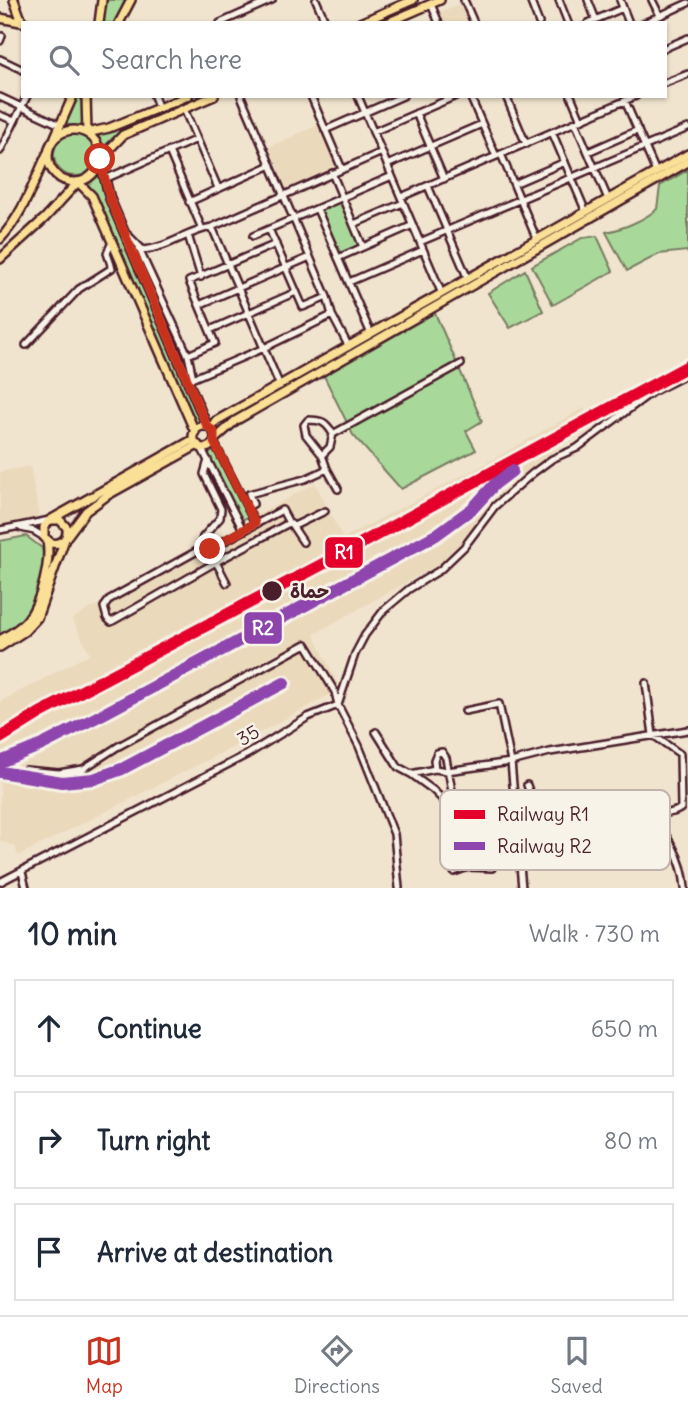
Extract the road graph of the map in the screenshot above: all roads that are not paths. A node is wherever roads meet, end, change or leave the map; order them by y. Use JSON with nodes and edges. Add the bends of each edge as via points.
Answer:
{"nodes":[{"id":1,"x":14,"y":0,"type":"edge"},
{"id":2,"x":102,"y":0,"type":"edge"},
{"id":3,"x":131,"y":0,"type":"edge"},
{"id":4,"x":247,"y":0,"type":"edge"},
{"id":5,"x":272,"y":0,"type":"edge"},
{"id":6,"x":316,"y":0,"type":"edge"},
{"id":7,"x":413,"y":0,"type":"edge"},
{"id":8,"x":440,"y":0,"type":"edge"},
{"id":9,"x":464,"y":0,"type":"edge"},
{"id":10,"x":530,"y":0,"type":"edge"},
{"id":11,"x":559,"y":0,"type":"edge"},
{"id":12,"x":588,"y":0,"type":"edge"},
{"id":13,"x":620,"y":0,"type":"edge"},
{"id":14,"x":652,"y":0,"type":"edge"},
{"id":15,"x":431,"y":4,"type":"junction"},
{"id":16,"x":688,"y":4,"type":"edge"},
{"id":17,"x":623,"y":8,"type":"junction"},
{"id":18,"x":251,"y":9,"type":"junction"},
{"id":19,"x":660,"y":16,"type":"junction"},
{"id":20,"x":0,"y":20,"type":"edge"},
{"id":21,"x":22,"y":21,"type":"edge"},
{"id":22,"x":99,"y":21,"type":"edge"},
{"id":23,"x":120,"y":21,"type":"edge"},
{"id":24,"x":224,"y":21,"type":"edge"},
{"id":25,"x":325,"y":21,"type":"edge"},
{"id":26,"x":365,"y":21,"type":"edge"},
{"id":27,"x":392,"y":21,"type":"edge"},
{"id":28,"x":438,"y":21,"type":"edge"},
{"id":29,"x":473,"y":21,"type":"edge"},
{"id":30,"x":538,"y":21,"type":"edge"},
{"id":31,"x":567,"y":21,"type":"edge"},
{"id":32,"x":597,"y":21,"type":"edge"},
{"id":33,"x":628,"y":21,"type":"edge"},
{"id":34,"x":649,"y":21,"type":"edge"},
{"id":35,"x":21,"y":24,"type":"edge"},
{"id":36,"x":688,"y":38,"type":"edge"},
{"id":37,"x":667,"y":47,"type":"edge"},
{"id":38,"x":0,"y":60,"type":"edge"},
{"id":39,"x":21,"y":69,"type":"edge"},
{"id":40,"x":688,"y":74,"type":"edge"},
{"id":41,"x":667,"y":82,"type":"edge"},
{"id":42,"x":0,"y":97,"type":"edge"},
{"id":43,"x":26,"y":98,"type":"edge"},
{"id":44,"x":72,"y":98,"type":"edge"},
{"id":45,"x":86,"y":98,"type":"edge"},
{"id":46,"x":155,"y":98,"type":"edge"},
{"id":47,"x":184,"y":98,"type":"edge"},
{"id":48,"x":209,"y":98,"type":"edge"},
{"id":49,"x":242,"y":98,"type":"edge"},
{"id":50,"x":312,"y":98,"type":"edge"},
{"id":51,"x":359,"y":98,"type":"edge"},
{"id":52,"x":399,"y":98,"type":"edge"},
{"id":53,"x":452,"y":98,"type":"edge"},
{"id":54,"x":471,"y":98,"type":"edge"},
{"id":55,"x":507,"y":98,"type":"edge"},
{"id":56,"x":572,"y":98,"type":"edge"},
{"id":57,"x":630,"y":98,"type":"edge"},
{"id":58,"x":22,"y":107,"type":"junction"},
{"id":59,"x":159,"y":109,"type":"junction"},
{"id":60,"x":184,"y":109,"type":"junction"},
{"id":61,"x":365,"y":113,"type":"junction"},
{"id":62,"x":416,"y":114,"type":"junction"},
{"id":63,"x":0,"y":115,"type":"edge"},
{"id":64,"x":14,"y":121,"type":"junction"},
{"id":65,"x":578,"y":121,"type":"junction"},
{"id":66,"x":482,"y":124,"type":"junction"},
{"id":67,"x":60,"y":125,"type":"junction"},
{"id":68,"x":688,"y":128,"type":"edge"},
{"id":69,"x":325,"y":130,"type":"junction"},
{"id":70,"x":0,"y":131,"type":"edge"},
{"id":71,"x":638,"y":131,"type":"junction"},
{"id":72,"x":373,"y":132,"type":"junction"},
{"id":73,"x":552,"y":132,"type":"junction"},
{"id":74,"x":87,"y":133,"type":"junction"},
{"id":75,"x":7,"y":135,"type":"junction"},
{"id":76,"x":54,"y":138,"type":"junction"},
{"id":77,"x":197,"y":139,"type":"junction"},
{"id":78,"x":526,"y":144,"type":"junction"},
{"id":79,"x":644,"y":145,"type":"junction"},
{"id":80,"x":430,"y":146,"type":"junction"},
{"id":81,"x":0,"y":151,"type":"edge"},
{"id":82,"x":169,"y":151,"type":"junction"},
{"id":83,"x":382,"y":152,"type":"junction"},
{"id":84,"x":588,"y":152,"type":"junction"},
{"id":85,"x":47,"y":154,"type":"junction"},
{"id":86,"x":688,"y":154,"type":"edge"},
{"id":87,"x":499,"y":155,"type":"junction"},
{"id":88,"x":100,"y":159,"type":"junction"},
{"id":89,"x":565,"y":162,"type":"junction"},
{"id":90,"x":688,"y":162,"type":"edge"},
{"id":91,"x":271,"y":165,"type":"junction"},
{"id":92,"x":387,"y":165,"type":"junction"},
{"id":93,"x":594,"y":166,"type":"junction"},
{"id":94,"x":342,"y":169,"type":"junction"},
{"id":95,"x":656,"y":172,"type":"junction"},
{"id":96,"x":332,"y":173,"type":"junction"},
{"id":97,"x":392,"y":176,"type":"junction"},
{"id":98,"x":571,"y":176,"type":"junction"},
{"id":99,"x":105,"y":179,"type":"junction"},
{"id":100,"x":444,"y":179,"type":"junction"},
{"id":101,"x":78,"y":182,"type":"junction"},
{"id":102,"x":514,"y":184,"type":"junction"},
{"id":103,"x":428,"y":186,"type":"junction"},
{"id":104,"x":218,"y":188,"type":"junction"},
{"id":105,"x":283,"y":194,"type":"junction"},
{"id":106,"x":342,"y":198,"type":"junction"},
{"id":107,"x":520,"y":198,"type":"junction"},
{"id":108,"x":608,"y":199,"type":"junction"},
{"id":109,"x":402,"y":200,"type":"junction"},
{"id":110,"x":189,"y":202,"type":"junction"},
{"id":111,"x":317,"y":209,"type":"junction"},
{"id":112,"x":586,"y":212,"type":"junction"},
{"id":113,"x":294,"y":219,"type":"junction"},
{"id":114,"x":354,"y":224,"type":"junction"},
{"id":115,"x":413,"y":225,"type":"junction"},
{"id":116,"x":212,"y":227,"type":"junction"},
{"id":117,"x":202,"y":229,"type":"junction"},
{"id":118,"x":270,"y":229,"type":"junction"},
{"id":119,"x":447,"y":230,"type":"junction"},
{"id":120,"x":124,"y":231,"type":"junction"},
{"id":121,"x":188,"y":235,"type":"junction"},
{"id":122,"x":253,"y":236,"type":"dead end"},
{"id":123,"x":0,"y":239,"type":"edge"},
{"id":124,"x":112,"y":240,"type":"junction"},
{"id":125,"x":537,"y":240,"type":"junction"},
{"id":126,"x":420,"y":242,"type":"junction"},
{"id":127,"x":276,"y":244,"type":"junction"},
{"id":128,"x":138,"y":246,"type":"junction"},
{"id":129,"x":363,"y":247,"type":"junction"},
{"id":130,"x":424,"y":250,"type":"junction"},
{"id":131,"x":310,"y":257,"type":"junction"},
{"id":132,"x":338,"y":258,"type":"junction"},
{"id":133,"x":0,"y":259,"type":"edge"},
{"id":134,"x":228,"y":264,"type":"junction"},
{"id":135,"x":286,"y":268,"type":"junction"},
{"id":136,"x":201,"y":276,"type":"junction"},
{"id":137,"x":468,"y":279,"type":"junction"},
{"id":138,"x":349,"y":282,"type":"junction"},
{"id":139,"x":239,"y":288,"type":"junction"},
{"id":140,"x":296,"y":292,"type":"junction"},
{"id":141,"x":442,"y":294,"type":"junction"},
{"id":142,"x":327,"y":297,"type":"junction"},
{"id":143,"x":199,"y":305,"type":"junction"},
{"id":144,"x":249,"y":313,"type":"junction"},
{"id":145,"x":332,"y":315,"type":"junction"},
{"id":146,"x":210,"y":330,"type":"junction"},
{"id":147,"x":371,"y":334,"type":"junction"},
{"id":148,"x":26,"y":345,"type":"dead end"},
{"id":149,"x":349,"y":347,"type":"junction"},
{"id":150,"x":264,"y":348,"type":"junction"},
{"id":151,"x":188,"y":355,"type":"junction"},
{"id":152,"x":461,"y":364,"type":"dead end"},
{"id":153,"x":688,"y":374,"type":"edge"},
{"id":154,"x":191,"y":379,"type":"junction"},
{"id":155,"x":281,"y":386,"type":"junction"},
{"id":156,"x":203,"y":415,"type":"junction"},
{"id":157,"x":216,"y":421,"type":"junction"},
{"id":158,"x":209,"y":427,"type":"junction"},
{"id":159,"x":333,"y":434,"type":"junction"},
{"id":160,"x":214,"y":440,"type":"junction"},
{"id":161,"x":197,"y":441,"type":"junction"},
{"id":162,"x":322,"y":455,"type":"junction"},
{"id":163,"x":208,"y":460,"type":"junction"},
{"id":164,"x":327,"y":469,"type":"junction"},
{"id":165,"x":338,"y":489,"type":"dead end"},
{"id":166,"x":247,"y":507,"type":"junction"},
{"id":167,"x":325,"y":511,"type":"dead end"},
{"id":168,"x":50,"y":520,"type":"junction"},
{"id":169,"x":255,"y":523,"type":"junction"},
{"id":170,"x":291,"y":524,"type":"junction"},
{"id":171,"x":18,"y":527,"type":"junction"},
{"id":172,"x":0,"y":530,"type":"edge"},
{"id":173,"x":243,"y":530,"type":"junction"},
{"id":174,"x":46,"y":539,"type":"junction"},
{"id":175,"x":65,"y":539,"type":"junction"},
{"id":176,"x":303,"y":542,"type":"dead end"},
{"id":177,"x":216,"y":562,"type":"junction"},
{"id":178,"x":227,"y":583,"type":"dead end"},
{"id":179,"x":0,"y":640,"type":"edge"},
{"id":180,"x":0,"y":647,"type":"edge"},
{"id":181,"x":646,"y":683,"type":"dead end"},
{"id":182,"x":338,"y":705,"type":"junction"},
{"id":183,"x":465,"y":710,"type":"dead end"},
{"id":184,"x":688,"y":730,"type":"edge"},
{"id":185,"x":376,"y":732,"type":"dead end"},
{"id":186,"x":653,"y":735,"type":"junction"},
{"id":187,"x":511,"y":762,"type":"junction"},
{"id":188,"x":435,"y":769,"type":"junction"},
{"id":189,"x":25,"y":770,"type":"dead end"},
{"id":190,"x":447,"y":771,"type":"junction"},
{"id":191,"x":411,"y":774,"type":"junction"},
{"id":192,"x":527,"y":785,"type":"dead end"},
{"id":193,"x":451,"y":790,"type":"edge"},
{"id":194,"x":513,"y":790,"type":"edge"},
{"id":195,"x":529,"y":790,"type":"edge"},
{"id":196,"x":440,"y":797,"type":"edge"},
{"id":197,"x":670,"y":812,"type":"edge"},
{"id":198,"x":670,"y":843,"type":"edge"},
{"id":199,"x":460,"y":870,"type":"edge"},
{"id":200,"x":520,"y":870,"type":"edge"},
{"id":201,"x":22,"y":872,"type":"junction"},
{"id":202,"x":454,"y":872,"type":"dead end"},
{"id":203,"x":0,"y":882,"type":"edge"},
{"id":204,"x":26,"y":888,"type":"edge"},
{"id":205,"x":399,"y":888,"type":"edge"},
{"id":206,"x":522,"y":888,"type":"edge"},
{"id":207,"x":685,"y":888,"type":"edge"}],
"edges":[{"from":1,"to":21,"type":"main road"},
{"from":2,"to":22,"type":"main road"},
{"from":3,"to":23,"type":"main road"},
{"from":4,"to":18,"type":"street"},
{"from":5,"to":18,"type":"street"},
{"from":6,"to":25,"type":"street"},
{"from":7,"to":26,"type":"main road"},
{"from":8,"to":15,"type":"main road"},
{"from":9,"to":29,"type":"street"},
{"from":10,"to":30,"type":"street"},
{"from":11,"to":31,"type":"street"},
{"from":12,"to":32,"type":"street"},
{"from":13,"to":17,"type":"street"},
{"from":14,"to":19,"type":"street"},
{"from":15,"to":27,"type":"main road"},
{"from":15,"to":28,"type":"street"},
{"from":16,"to":19,"type":"street"},
{"from":17,"to":32,"type":"street"},
{"from":17,"to":33,"type":"street"},
{"from":18,"to":24,"type":"street"},
{"from":19,"to":34,"type":"street"},
{"from":20,"to":35,"type":"main road"},
{"from":36,"to":37,"type":"street"},
{"from":38,"to":39,"type":"street"},
{"from":40,"to":41,"type":"street"},
{"from":42,"to":58,"type":"street"},
{"from":43,"to":58,"type":"street"},
{"from":44,"to":67,"type":"main road"},
{"from":45,"to":74,"type":"main road"},
{"from":46,"to":59,"type":"street"},
{"from":47,"to":59,"type":"main road"},
{"from":48,"to":60,"type":"main road"},
{"from":49,"to":91,"type":"street"},
{"from":50,"to":69,"type":"street"},
{"from":51,"to":61,"type":"street"},
{"from":52,"to":61,"type":"street"},
{"from":53,"to":62,"type":"street"},
{"from":54,"to":66,"type":"street"},
{"from":55,"to":78,"type":"street"},
{"from":56,"to":65,"type":"street"},
{"from":57,"to":65,"type":"street"},
{"from":57,"to":71,"type":"street"},
{"from":58,"to":64,"type":"street"},
{"from":58,"to":67,"type":"street"},
{"from":59,"to":74,"type":"main road"},
{"from":60,"to":77,"type":"street"},
{"from":60,"to":88,"type":"main road","via":[[123,135]]},
{"from":61,"to":69,"type":"street"},
{"from":61,"to":72,"type":"street"},
{"from":62,"to":72,"type":"street"},
{"from":62,"to":80,"type":"street"},
{"from":63,"to":64,"type":"street"},
{"from":64,"to":75,"type":"street"},
{"from":65,"to":73,"type":"street"},
{"from":65,"to":84,"type":"street"},
{"from":66,"to":80,"type":"street"},
{"from":66,"to":87,"type":"street"},
{"from":67,"to":76,"type":"main road"},
{"from":68,"to":79,"type":"street"},
{"from":69,"to":94,"type":"street"},
{"from":70,"to":75,"type":"street"},
{"from":71,"to":79,"type":"street"},
{"from":71,"to":84,"type":"street"},
{"from":72,"to":83,"type":"street"},
{"from":73,"to":78,"type":"street"},
{"from":73,"to":89,"type":"street"},
{"from":74,"to":76,"type":"main road","via":[[70,130]]},
{"from":74,"to":88,"type":"main road","via":[[97,144]]},
{"from":75,"to":81,"type":"street"},
{"from":76,"to":85,"type":"main road"},
{"from":77,"to":82,"type":"street"},
{"from":77,"to":104,"type":"street"},
{"from":78,"to":87,"type":"street"},
{"from":79,"to":93,"type":"street"},
{"from":79,"to":95,"type":"street"},
{"from":80,"to":92,"type":"street"},
{"from":80,"to":100,"type":"street"},
{"from":82,"to":99,"type":"street"},
{"from":82,"to":110,"type":"street"},
{"from":83,"to":92,"type":"street"},
{"from":83,"to":94,"type":"street"},
{"from":84,"to":93,"type":"street"},
{"from":85,"to":101,"type":"main road","via":[[56,176]]},
{"from":85,"to":123,"type":"main road"},
{"from":86,"to":95,"type":"main road"},
{"from":87,"to":100,"type":"street"},
{"from":87,"to":102,"type":"street"},
{"from":88,"to":99,"type":"main road"},
{"from":88,"to":101,"type":"main road","via":[[93,174]]},
{"from":89,"to":98,"type":"street"},
{"from":89,"to":102,"type":"street"},
{"from":90,"to":160,"type":"main road","via":[[235,421]]},
{"from":91,"to":104,"type":"street"},
{"from":91,"to":105,"type":"street"},
{"from":92,"to":97,"type":"street"},
{"from":93,"to":98,"type":"street"},
{"from":93,"to":108,"type":"street"},
{"from":94,"to":96,"type":"street"},
{"from":95,"to":108,"type":"main road"},
{"from":96,"to":105,"type":"street"},
{"from":96,"to":106,"type":"street"},
{"from":97,"to":106,"type":"street"},
{"from":97,"to":109,"type":"street"},
{"from":98,"to":107,"type":"street"},
{"from":98,"to":112,"type":"street"},
{"from":99,"to":120,"type":"main road"},
{"from":100,"to":103,"type":"street"},
{"from":101,"to":124,"type":"main road","via":[[92,196]]},
{"from":101,"to":133,"type":"main road"},
{"from":102,"to":107,"type":"street"},
{"from":103,"to":109,"type":"street"},
{"from":103,"to":119,"type":"street"},
{"from":104,"to":110,"type":"street"},
{"from":105,"to":113,"type":"street"},
{"from":105,"to":116,"type":"street"},
{"from":106,"to":111,"type":"street"},
{"from":106,"to":114,"type":"street"},
{"from":107,"to":119,"type":"street"},
{"from":107,"to":125,"type":"street"},
{"from":108,"to":112,"type":"main road"},
{"from":109,"to":114,"type":"street"},
{"from":109,"to":115,"type":"street"},
{"from":110,"to":117,"type":"street"},
{"from":111,"to":113,"type":"street"},
{"from":111,"to":132,"type":"street"},
{"from":112,"to":125,"type":"main road"},
{"from":113,"to":118,"type":"street"},
{"from":113,"to":131,"type":"street"},
{"from":114,"to":129,"type":"street"},
{"from":115,"to":126,"type":"street"},
{"from":115,"to":129,"type":"street"},
{"from":116,"to":117,"type":"street"},
{"from":116,"to":134,"type":"street"},
{"from":117,"to":121,"type":"street"},
{"from":118,"to":122,"type":"street"},
{"from":118,"to":127,"type":"street"},
{"from":119,"to":126,"type":"street"},
{"from":119,"to":137,"type":"street"},
{"from":120,"to":128,"type":"street"},
{"from":120,"to":154,"type":"main road"},
{"from":121,"to":128,"type":"street","via":[[153,250]]},
{"from":121,"to":136,"type":"street"},
{"from":124,"to":148,"type":"street","via":[[107,253],[112,268],[79,289]]},
{"from":124,"to":161,"type":"main road"},
{"from":125,"to":137,"type":"main road"},
{"from":126,"to":130,"type":"street"},
{"from":127,"to":134,"type":"street"},
{"from":127,"to":135,"type":"street"},
{"from":128,"to":151,"type":"street"},
{"from":129,"to":132,"type":"street"},
{"from":130,"to":138,"type":"street"},
{"from":130,"to":141,"type":"street"},
{"from":131,"to":135,"type":"street"},
{"from":131,"to":142,"type":"street"},
{"from":132,"to":138,"type":"street"},
{"from":134,"to":136,"type":"street"},
{"from":134,"to":139,"type":"street"},
{"from":135,"to":139,"type":"street"},
{"from":135,"to":140,"type":"street"},
{"from":136,"to":143,"type":"street","via":[[189,281]]},
{"from":137,"to":141,"type":"main road"},
{"from":138,"to":147,"type":"street"},
{"from":139,"to":143,"type":"street"},
{"from":139,"to":144,"type":"street"},
{"from":140,"to":142,"type":"street","via":[[303,307]]},
{"from":140,"to":144,"type":"street"},
{"from":141,"to":147,"type":"main road"},
{"from":142,"to":145,"type":"street"},
{"from":143,"to":146,"type":"street"},
{"from":144,"to":146,"type":"street"},
{"from":144,"to":150,"type":"street"},
{"from":145,"to":149,"type":"street"},
{"from":145,"to":150,"type":"street"},
{"from":146,"to":151,"type":"street","via":[[215,343]]},
{"from":147,"to":149,"type":"main road"},
{"from":149,"to":155,"type":"main road"},
{"from":150,"to":154,"type":"street"},
{"from":150,"to":155,"type":"street"},
{"from":151,"to":154,"type":"street"},
{"from":152,"to":159,"type":"street"},
{"from":153,"to":182,"type":"street","via":[[652,392],[577,448],[533,473],[495,506],[440,570],[384,610],[355,654]]},
{"from":154,"to":156,"type":"main road"},
{"from":155,"to":157,"type":"main road"},
{"from":156,"to":157,"type":"main road"},
{"from":156,"to":158,"type":"main road"},
{"from":157,"to":158,"type":"main road"},
{"from":158,"to":160,"type":"main road"},
{"from":158,"to":161,"type":"main road","via":[[200,427]]},
{"from":159,"to":162,"type":"street"},
{"from":159,"to":162,"type":"street","via":[[327,422],[308,420],[304,425]]},
{"from":160,"to":161,"type":"main road","via":[[207,447]]},
{"from":160,"to":166,"type":"street"},
{"from":161,"to":163,"type":"street"},
{"from":161,"to":168,"type":"main road"},
{"from":161,"to":175,"type":"main road","via":[[86,511]]},
{"from":162,"to":164,"type":"street"},
{"from":163,"to":173,"type":"street"},
{"from":163,"to":177,"type":"street","via":[[204,474],[222,509],[220,518],[203,537],[199,550],[110,599],[104,607],[107,618],[111,622]]},
{"from":164,"to":165,"type":"street"},
{"from":164,"to":166,"type":"street","via":[[249,494],[253,504]]},
{"from":166,"to":169,"type":"street"},
{"from":167,"to":170,"type":"street"},
{"from":168,"to":171,"type":"street"},
{"from":168,"to":174,"type":"main road","via":[[44,527]]},
{"from":168,"to":175,"type":"main road","via":[[65,523]]},
{"from":169,"to":170,"type":"street","via":[[282,510]]},
{"from":169,"to":173,"type":"street"},
{"from":170,"to":176,"type":"street"},
{"from":170,"to":177,"type":"street"},
{"from":171,"to":172,"type":"street"},
{"from":171,"to":174,"type":"street"},
{"from":173,"to":177,"type":"street","via":[[210,549]]},
{"from":174,"to":175,"type":"main road","via":[[55,544]]},
{"from":174,"to":179,"type":"main road","via":[[49,560],[33,611]]},
{"from":175,"to":180,"type":"main road","via":[[37,618]]},
{"from":177,"to":178,"type":"street"},
{"from":181,"to":186,"type":"street"},
{"from":182,"to":189,"type":"street","via":[[306,643],[83,769],[59,773]]},
{"from":182,"to":201,"type":"street","name":"35"},
{"from":182,"to":205,"type":"street","via":[[394,834]]},
{"from":183,"to":187,"type":"street","via":[[499,704]]},
{"from":184,"to":186,"type":"street"},
{"from":185,"to":191,"type":"street","via":[[398,767]]},
{"from":186,"to":187,"type":"street"},
{"from":186,"to":197,"type":"street","via":[[680,754],[681,808]]},
{"from":187,"to":190,"type":"street"},
{"from":187,"to":194,"type":"street"},
{"from":188,"to":190,"type":"street"},
{"from":188,"to":190,"type":"street","via":[[437,753],[442,752]]},
{"from":188,"to":191,"type":"street"},
{"from":190,"to":193,"type":"street"},
{"from":191,"to":196,"type":"street"},
{"from":192,"to":195,"type":"street"},
{"from":198,"to":207,"type":"street","via":[[679,856]]},
{"from":199,"to":202,"type":"street"},
{"from":200,"to":206,"type":"street"},
{"from":201,"to":203,"type":"street","name":"35"},
{"from":201,"to":204,"type":"street"}]}
